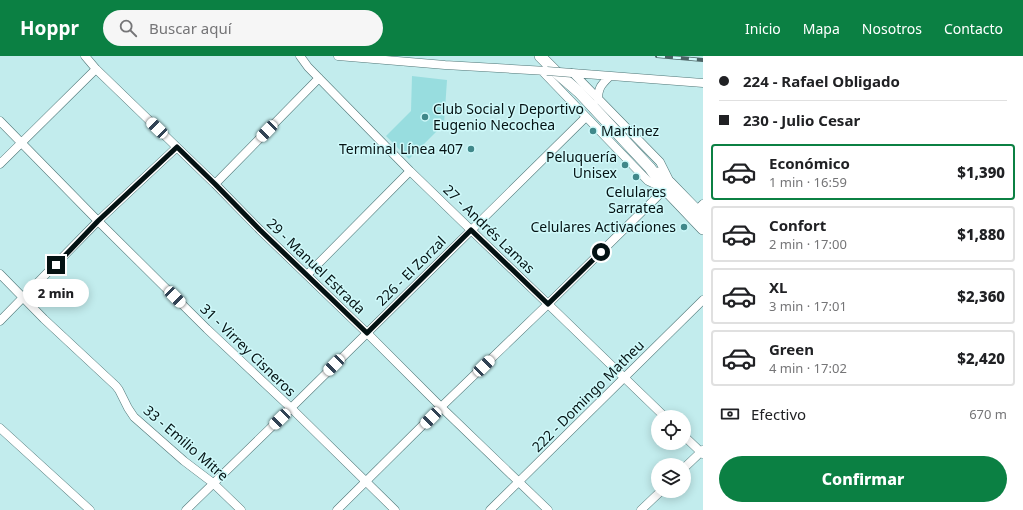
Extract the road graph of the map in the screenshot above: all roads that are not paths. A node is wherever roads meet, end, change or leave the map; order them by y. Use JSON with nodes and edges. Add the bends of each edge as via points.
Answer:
{"nodes":[{"id":1,"x":85,"y":56,"type":"edge"},
{"id":2,"x":300,"y":56,"type":"edge"},
{"id":3,"x":338,"y":56,"type":"edge"},
{"id":4,"x":540,"y":56,"type":"edge"},
{"id":5,"x":550,"y":56,"type":"edge"},
{"id":6,"x":96,"y":69,"type":"junction"},
{"id":7,"x":545,"y":71,"type":"junction"},
{"id":8,"x":573,"y":74,"type":"junction"},
{"id":9,"x":609,"y":77,"type":"junction"},
{"id":10,"x":319,"y":78,"type":"junction"},
{"id":11,"x":703,"y":83,"type":"edge"},
{"id":12,"x":579,"y":92,"type":"junction"},
{"id":13,"x":598,"y":100,"type":"junction"},
{"id":14,"x":586,"y":117,"type":"junction"},
{"id":15,"x":0,"y":121,"type":"edge"},
{"id":16,"x":21,"y":142,"type":"junction"},
{"id":17,"x":177,"y":147,"type":"junction"},
{"id":18,"x":0,"y":164,"type":"edge"},
{"id":19,"x":410,"y":171,"type":"junction"},
{"id":20,"x":215,"y":184,"type":"junction"},
{"id":21,"x":667,"y":186,"type":"junction"},
{"id":22,"x":701,"y":211,"type":"edge"},
{"id":23,"x":98,"y":221,"type":"junction"},
{"id":24,"x":703,"y":229,"type":"edge"},
{"id":25,"x":471,"y":230,"type":"junction"},
{"id":26,"x":0,"y":274,"type":"edge"},
{"id":27,"x":307,"y":275,"type":"junction"},
{"id":28,"x":24,"y":297,"type":"junction"},
{"id":29,"x":703,"y":300,"type":"edge"},
{"id":30,"x":548,"y":304,"type":"junction"},
{"id":31,"x":0,"y":321,"type":"edge"},
{"id":32,"x":367,"y":333,"type":"junction"},
{"id":33,"x":625,"y":378,"type":"junction"},
{"id":34,"x":441,"y":407,"type":"junction"},
{"id":35,"x":291,"y":408,"type":"junction"},
{"id":36,"x":658,"y":410,"type":"edge"},
{"id":37,"x":0,"y":428,"type":"edge"},
{"id":38,"x":691,"y":442,"type":"edge"},
{"id":39,"x":702,"y":452,"type":"edge"},
{"id":40,"x":691,"y":462,"type":"edge"},
{"id":41,"x":366,"y":482,"type":"junction"},
{"id":42,"x":519,"y":482,"type":"junction"},
{"id":43,"x":213,"y":483,"type":"junction"},
{"id":44,"x":654,"y":498,"type":"edge"},
{"id":45,"x":90,"y":510,"type":"edge"},
{"id":46,"x":186,"y":510,"type":"edge"},
{"id":47,"x":241,"y":510,"type":"edge"},
{"id":48,"x":337,"y":510,"type":"edge"},
{"id":49,"x":395,"y":510,"type":"edge"},
{"id":50,"x":490,"y":510,"type":"edge"},
{"id":51,"x":548,"y":510,"type":"edge"},
{"id":52,"x":641,"y":510,"type":"edge"}],
"edges":[{"from":1,"to":6,"type":"street","name":"29 - Manuel Estrada"},
{"from":2,"to":10,"type":"street","name":"27 - Andrés Lamas"},
{"from":3,"to":7,"type":"street"},
{"from":4,"to":12,"type":"main road"},
{"from":5,"to":12,"type":"main road","via":[[565,71]]},
{"from":6,"to":16,"type":"street"},
{"from":6,"to":17,"type":"street","name":"29 - Manuel Estrada"},
{"from":7,"to":8,"type":"street","bridge":true},
{"from":7,"to":14,"type":"street"},
{"from":8,"to":9,"type":"street"},
{"from":8,"to":13,"type":"street"},
{"from":9,"to":11,"type":"street"},
{"from":9,"to":13,"type":"street","via":[[598,92]]},
{"from":10,"to":19,"type":"street","name":"27 - Andrés Lamas"},
{"from":10,"to":20,"type":"street"},
{"from":12,"to":21,"type":"main road"},
{"from":13,"to":21,"type":"street","via":[[660,162]]},
{"from":14,"to":21,"type":"street","via":[[648,181]]},
{"from":14,"to":25,"type":"street","name":"226 - El Zorzal"},
{"from":15,"to":16,"type":"street","name":"31 - Virrey Cisneros"},
{"from":16,"to":18,"type":"street"},
{"from":16,"to":23,"type":"street","name":"31 - Virrey Cisneros"},
{"from":17,"to":20,"type":"street","name":"29 - Manuel Estrada"},
{"from":17,"to":23,"type":"street"},
{"from":19,"to":25,"type":"street","name":"27 - Andrés Lamas"},
{"from":19,"to":27,"type":"street"},
{"from":20,"to":27,"type":"street","name":"29 - Manuel Estrada"},
{"from":21,"to":22,"type":"main road"},
{"from":21,"to":24,"type":"main road"},
{"from":21,"to":30,"type":"street"},
{"from":23,"to":28,"type":"street"},
{"from":23,"to":35,"type":"street","name":"31 - Virrey Cisneros"},
{"from":25,"to":30,"type":"street","name":"27 - Andrés Lamas"},
{"from":25,"to":32,"type":"street","name":"226 - El Zorzal"},
{"from":26,"to":28,"type":"street","name":"33 - Emilio Mitre"},
{"from":27,"to":32,"type":"street","name":"29 - Manuel Estrada"},
{"from":28,"to":31,"type":"street"},
{"from":28,"to":43,"type":"street","name":"33 - Emilio Mitre","via":[[116,386],[134,417]]},
{"from":29,"to":33,"type":"street","name":"222 - Domingo Matheu"},
{"from":30,"to":33,"type":"street","name":"27 - Andrés Lamas"},
{"from":30,"to":34,"type":"street"},
{"from":32,"to":34,"type":"street","name":"29 - Manuel Estrada"},
{"from":32,"to":35,"type":"street","name":"226 - El Zorzal"},
{"from":33,"to":36,"type":"street","name":"27 - Andrés Lamas"},
{"from":33,"to":42,"type":"street","name":"222 - Domingo Matheu"},
{"from":34,"to":41,"type":"street"},
{"from":34,"to":42,"type":"street","name":"29 - Manuel Estrada"},
{"from":35,"to":41,"type":"street","name":"31 - Virrey Cisneros"},
{"from":35,"to":43,"type":"street","name":"226 - El Zorzal"},
{"from":37,"to":45,"type":"street"},
{"from":38,"to":39,"type":"street"},
{"from":39,"to":40,"type":"street"},
{"from":41,"to":48,"type":"street"},
{"from":41,"to":49,"type":"street","name":"31 - Virrey Cisneros"},
{"from":42,"to":50,"type":"street","name":"222 - Domingo Matheu"},
{"from":42,"to":51,"type":"street","name":"29 - Manuel Estrada"},
{"from":43,"to":46,"type":"street","name":"226 - El Zorzal"},
{"from":43,"to":47,"type":"street","name":"33 - Emilio Mitre"},
{"from":44,"to":52,"type":"street"}]}
